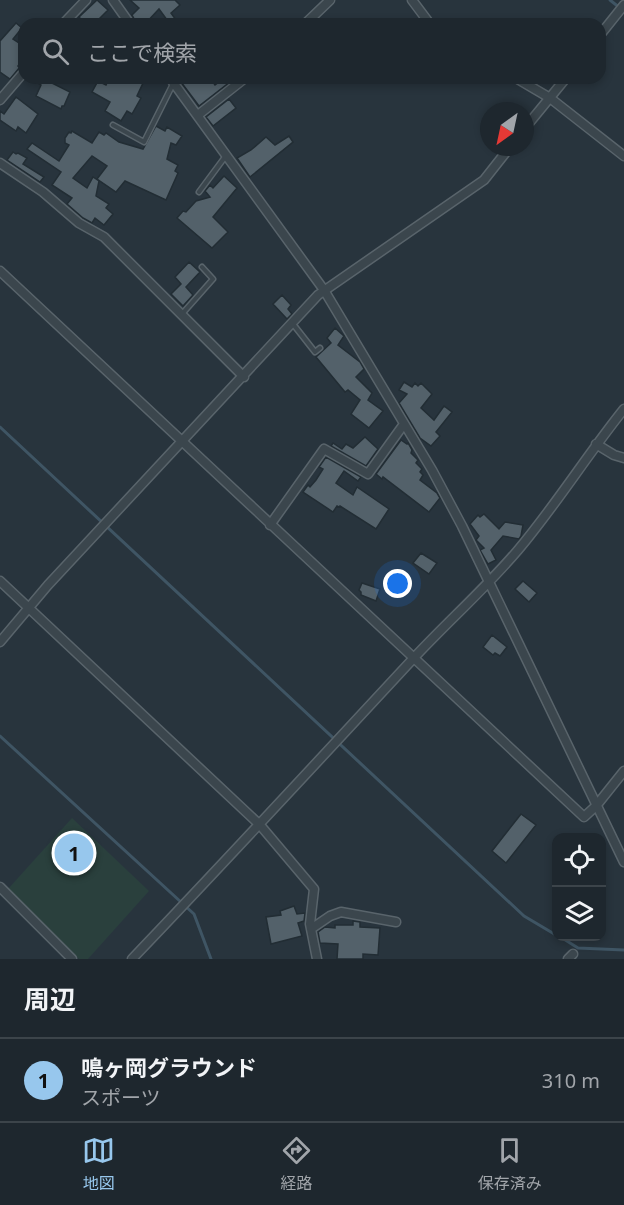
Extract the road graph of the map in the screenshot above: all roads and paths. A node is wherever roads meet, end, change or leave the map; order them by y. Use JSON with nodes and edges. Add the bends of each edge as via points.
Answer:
{"nodes":[{"id":1,"x":86,"y":0,"type":"edge"},
{"id":2,"x":113,"y":0,"type":"edge"},
{"id":3,"x":330,"y":0,"type":"edge"},
{"id":4,"x":412,"y":0,"type":"edge"},
{"id":5,"x":624,"y":5,"type":"edge"},
{"id":6,"x":69,"y":18,"type":"edge"},
{"id":7,"x":126,"y":18,"type":"edge"},
{"id":8,"x":311,"y":18,"type":"edge"},
{"id":9,"x":426,"y":18,"type":"edge"},
{"id":10,"x":606,"y":28,"type":"edge"},
{"id":11,"x":18,"y":79,"type":"edge"},
{"id":12,"x":171,"y":84,"type":"edge"},
{"id":13,"x":174,"y":84,"type":"edge"},
{"id":14,"x":237,"y":84,"type":"edge"},
{"id":15,"x":526,"y":84,"type":"edge"},
{"id":16,"x":561,"y":84,"type":"edge"},
{"id":17,"x":550,"y":98,"type":"junction"},
{"id":18,"x":0,"y":100,"type":"edge"},
{"id":19,"x":198,"y":115,"type":"junction"},
{"id":20,"x":534,"y":118,"type":"edge"},
{"id":21,"x":113,"y":125,"type":"dead end"},
{"id":22,"x":226,"y":155,"type":"junction"},
{"id":23,"x":503,"y":156,"type":"edge"},
{"id":24,"x":624,"y":156,"type":"edge"},
{"id":25,"x":0,"y":163,"type":"edge"},
{"id":26,"x":199,"y":192,"type":"dead end"},
{"id":27,"x":202,"y":267,"type":"dead end"},
{"id":28,"x":0,"y":271,"type":"edge"},
{"id":29,"x":324,"y":290,"type":"junction"},
{"id":30,"x":181,"y":314,"type":"junction"},
{"id":31,"x":293,"y":324,"type":"junction"},
{"id":32,"x":320,"y":348,"type":"dead end"},
{"id":33,"x":244,"y":377,"type":"junction"},
{"id":34,"x":624,"y":409,"type":"edge"},
{"id":35,"x":404,"y":424,"type":"junction"},
{"id":36,"x":183,"y":441,"type":"junction"},
{"id":37,"x":596,"y":444,"type":"junction"},
{"id":38,"x":624,"y":458,"type":"edge"},
{"id":39,"x":270,"y":525,"type":"junction"},
{"id":40,"x":0,"y":581,"type":"edge"},
{"id":41,"x":488,"y":581,"type":"junction"},
{"id":42,"x":28,"y":608,"type":"junction"},
{"id":43,"x":0,"y":642,"type":"edge"},
{"id":44,"x":413,"y":659,"type":"junction"},
{"id":45,"x":624,"y":771,"type":"edge"},
{"id":46,"x":596,"y":806,"type":"junction"},
{"id":47,"x":260,"y":825,"type":"junction"},
{"id":48,"x":624,"y":862,"type":"edge"},
{"id":49,"x":0,"y":887,"type":"edge"},
{"id":50,"x":396,"y":922,"type":"dead end"},
{"id":51,"x":311,"y":929,"type":"junction"},
{"id":52,"x":72,"y":959,"type":"edge"},
{"id":53,"x":132,"y":959,"type":"edge"},
{"id":54,"x":317,"y":959,"type":"edge"}],
"edges":[{"from":1,"to":6,"type":"street"},
{"from":2,"to":7,"type":"street"},
{"from":3,"to":8,"type":"street"},
{"from":4,"to":9,"type":"street"},
{"from":5,"to":10,"type":"street"},
{"from":11,"to":18,"type":"street"},
{"from":12,"to":21,"type":"lane","via":[[144,142]]},
{"from":13,"to":19,"type":"street"},
{"from":14,"to":19,"type":"street"},
{"from":15,"to":17,"type":"street"},
{"from":16,"to":17,"type":"street"},
{"from":17,"to":20,"type":"street"},
{"from":17,"to":24,"type":"street"},
{"from":19,"to":22,"type":"street"},
{"from":22,"to":26,"type":"lane"},
{"from":22,"to":29,"type":"street"},
{"from":23,"to":29,"type":"street","via":[[484,180]]},
{"from":25,"to":30,"type":"street","via":[[79,223],[104,237]]},
{"from":27,"to":30,"type":"lane","via":[[213,279]]},
{"from":28,"to":36,"type":"street"},
{"from":29,"to":31,"type":"street"},
{"from":29,"to":35,"type":"street"},
{"from":30,"to":33,"type":"street"},
{"from":31,"to":32,"type":"lane","via":[[315,352]]},
{"from":31,"to":33,"type":"street"},
{"from":33,"to":36,"type":"street"},
{"from":34,"to":37,"type":"street"},
{"from":35,"to":39,"type":"street","via":[[368,474],[324,449]]},
{"from":35,"to":41,"type":"street","via":[[445,492]]},
{"from":36,"to":39,"type":"street"},
{"from":36,"to":42,"type":"street"},
{"from":37,"to":38,"type":"street"},
{"from":37,"to":41,"type":"street","via":[[542,521]]},
{"from":39,"to":44,"type":"street"},
{"from":40,"to":42,"type":"street"},
{"from":41,"to":44,"type":"street"},
{"from":41,"to":46,"type":"street"},
{"from":42,"to":43,"type":"street"},
{"from":42,"to":47,"type":"street"},
{"from":44,"to":46,"type":"street","via":[[585,817]]},
{"from":44,"to":47,"type":"street"},
{"from":45,"to":46,"type":"street"},
{"from":46,"to":48,"type":"street"},
{"from":47,"to":51,"type":"street","via":[[314,889]]},
{"from":47,"to":53,"type":"street"},
{"from":49,"to":52,"type":"street"},
{"from":50,"to":51,"type":"street","via":[[341,912]]},
{"from":51,"to":54,"type":"street"}]}
